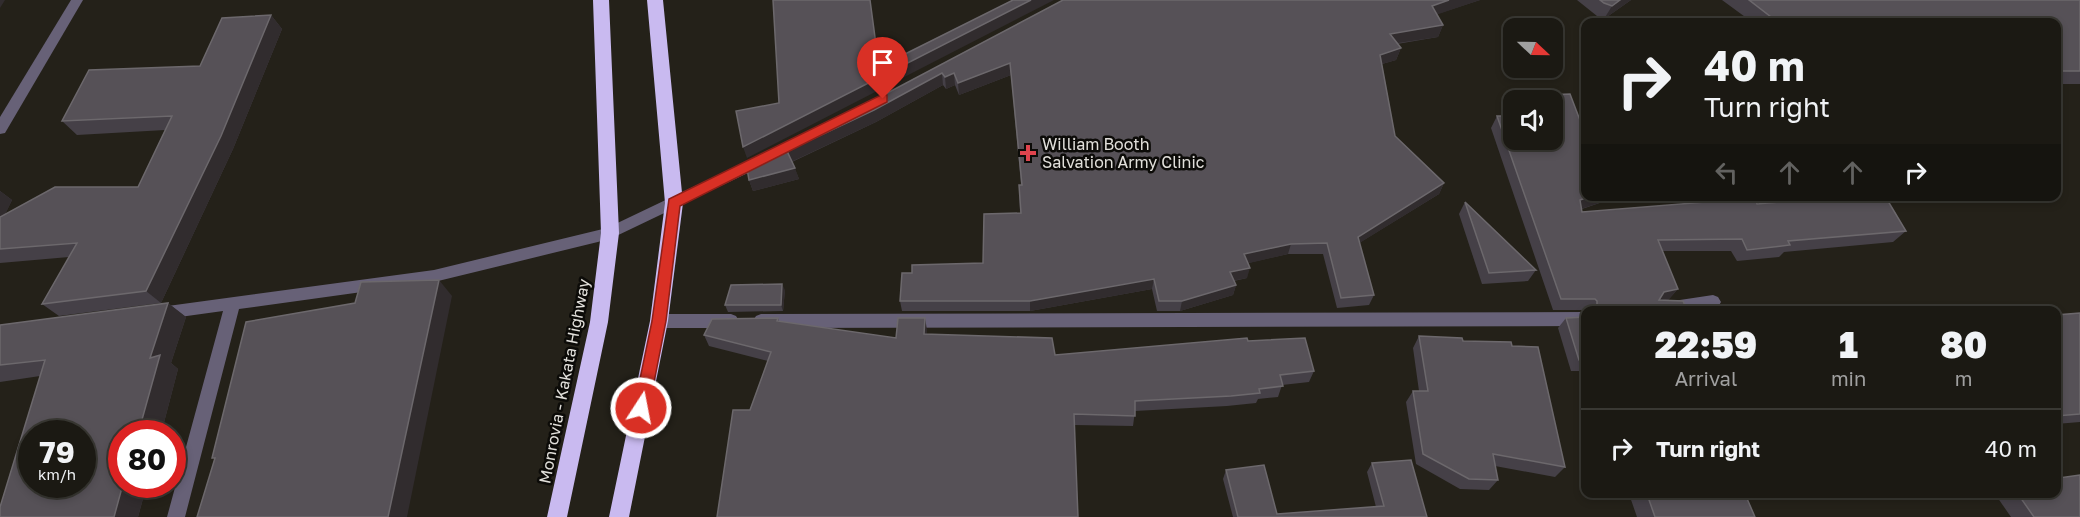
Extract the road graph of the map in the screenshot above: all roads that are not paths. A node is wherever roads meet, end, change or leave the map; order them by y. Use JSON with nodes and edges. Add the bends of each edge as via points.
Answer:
{"nodes":[{"id":1,"x":77,"y":0,"type":"edge"},
{"id":2,"x":601,"y":0,"type":"edge"},
{"id":3,"x":655,"y":0,"type":"edge"},
{"id":4,"x":0,"y":129,"type":"edge"},
{"id":5,"x":779,"y":152,"type":"edge"},
{"id":6,"x":674,"y":202,"type":"junction"},
{"id":7,"x":610,"y":233,"type":"junction"},
{"id":8,"x":233,"y":303,"type":"junction"},
{"id":9,"x":1713,"y":303,"type":"dead end"},
{"id":10,"x":1690,"y":306,"type":"edge"},
{"id":11,"x":140,"y":315,"type":"edge"},
{"id":12,"x":1581,"y":319,"type":"edge"},
{"id":13,"x":659,"y":321,"type":"junction"},
{"id":14,"x":176,"y":517,"type":"edge"},
{"id":15,"x":557,"y":517,"type":"edge"},
{"id":16,"x":620,"y":517,"type":"edge"}],
"edges":[{"from":1,"to":4,"type":"street"},
{"from":2,"to":7,"type":"highway","name":"Monrovia - Kakata Highway"},
{"from":3,"to":6,"type":"highway"},
{"from":5,"to":6,"type":"street"},
{"from":6,"to":7,"type":"street"},
{"from":6,"to":13,"type":"highway"},
{"from":7,"to":8,"type":"street","via":[[434,276]]},
{"from":7,"to":15,"type":"highway","name":"Monrovia - Kakata Highway","via":[[599,322]]},
{"from":8,"to":11,"type":"street"},
{"from":8,"to":14,"type":"street"},
{"from":9,"to":10,"type":"street"},
{"from":12,"to":13,"type":"street"},
{"from":13,"to":16,"type":"highway"}]}
